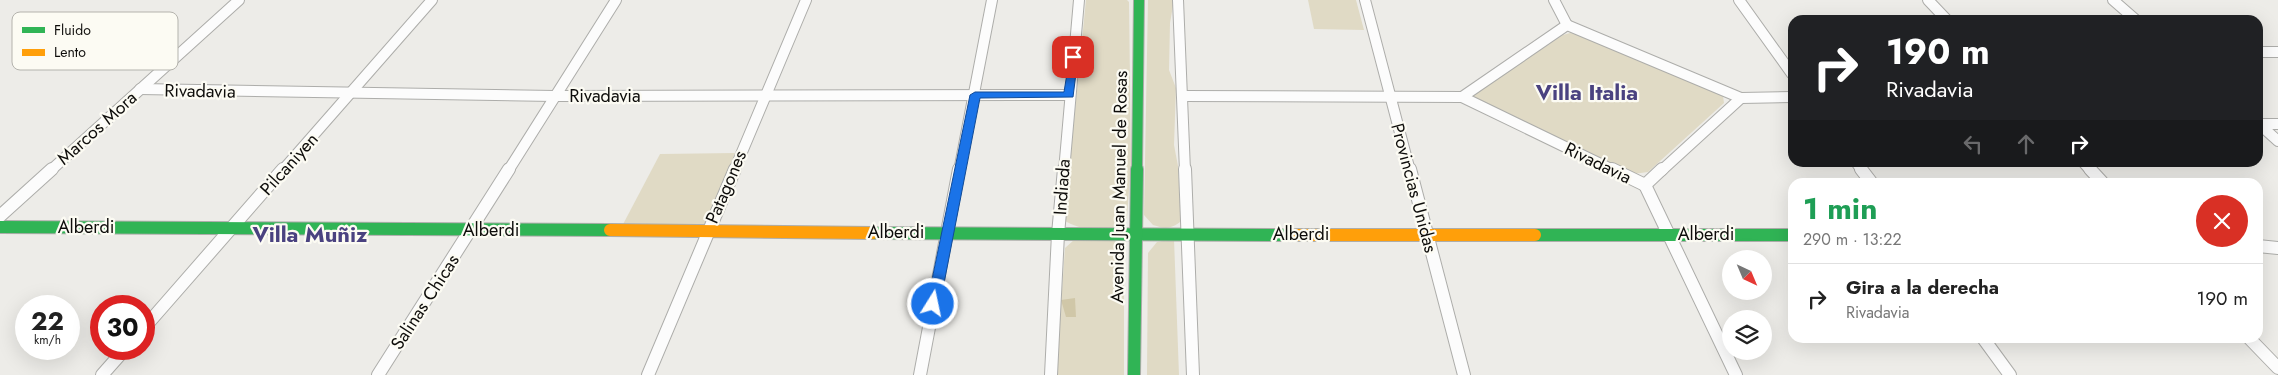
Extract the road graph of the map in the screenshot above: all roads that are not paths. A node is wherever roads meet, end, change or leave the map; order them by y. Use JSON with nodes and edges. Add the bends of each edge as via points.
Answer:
{"nodes":[{"id":1,"x":239,"y":0,"type":"edge"},
{"id":2,"x":432,"y":0,"type":"edge"},
{"id":3,"x":616,"y":0,"type":"edge"},
{"id":4,"x":806,"y":0,"type":"edge"},
{"id":5,"x":992,"y":0,"type":"edge"},
{"id":6,"x":1079,"y":0,"type":"edge"},
{"id":7,"x":1139,"y":0,"type":"edge"},
{"id":8,"x":1178,"y":0,"type":"edge"},
{"id":9,"x":1365,"y":0,"type":"edge"},
{"id":10,"x":1554,"y":0,"type":"edge"},
{"id":11,"x":1739,"y":0,"type":"edge"},
{"id":12,"x":1928,"y":0,"type":"edge"},
{"id":13,"x":2113,"y":0,"type":"edge"},
{"id":14,"x":1942,"y":15,"type":"edge"},
{"id":15,"x":2130,"y":15,"type":"edge"},
{"id":16,"x":1567,"y":25,"type":"junction"},
{"id":17,"x":2263,"y":52,"type":"edge"},
{"id":18,"x":2278,"y":52,"type":"edge"},
{"id":19,"x":178,"y":55,"type":"edge"},
{"id":20,"x":1788,"y":68,"type":"edge"},
{"id":21,"x":162,"y":70,"type":"edge"},
{"id":22,"x":140,"y":90,"type":"junction"},
{"id":23,"x":352,"y":94,"type":"junction"},
{"id":24,"x":766,"y":95,"type":"junction"},
{"id":25,"x":975,"y":95,"type":"junction"},
{"id":26,"x":1069,"y":95,"type":"junction"},
{"id":27,"x":1390,"y":95,"type":"junction"},
{"id":28,"x":554,"y":96,"type":"junction"},
{"id":29,"x":1182,"y":96,"type":"junction"},
{"id":30,"x":1462,"y":97,"type":"junction"},
{"id":31,"x":1788,"y":97,"type":"edge"},
{"id":32,"x":1741,"y":98,"type":"junction"},
{"id":33,"x":2263,"y":124,"type":"edge"},
{"id":34,"x":2278,"y":124,"type":"edge"},
{"id":35,"x":2263,"y":128,"type":"edge"},
{"id":36,"x":2278,"y":141,"type":"edge"},
{"id":37,"x":1860,"y":167,"type":"edge"},
{"id":38,"x":2088,"y":167,"type":"edge"},
{"id":39,"x":1868,"y":178,"type":"edge"},
{"id":40,"x":2098,"y":178,"type":"edge"},
{"id":41,"x":1646,"y":185,"type":"junction"},
{"id":42,"x":0,"y":216,"type":"edge"},
{"id":43,"x":233,"y":226,"type":"junction"},
{"id":44,"x":0,"y":227,"type":"edge"},
{"id":45,"x":471,"y":230,"type":"junction"},
{"id":46,"x":707,"y":232,"type":"junction"},
{"id":47,"x":946,"y":233,"type":"junction"},
{"id":48,"x":1426,"y":233,"type":"junction"},
{"id":49,"x":1058,"y":234,"type":"junction"},
{"id":50,"x":1136,"y":234,"type":"junction"},
{"id":51,"x":1667,"y":234,"type":"junction"},
{"id":52,"x":1187,"y":235,"type":"junction"},
{"id":53,"x":1788,"y":235,"type":"edge"},
{"id":54,"x":2263,"y":246,"type":"edge"},
{"id":55,"x":2278,"y":248,"type":"edge"},
{"id":56,"x":155,"y":315,"type":"edge"},
{"id":57,"x":1987,"y":343,"type":"edge"},
{"id":58,"x":2254,"y":343,"type":"edge"},
{"id":59,"x":115,"y":360,"type":"edge"},
{"id":60,"x":2278,"y":368,"type":"edge"},
{"id":61,"x":102,"y":375,"type":"edge"},
{"id":62,"x":378,"y":375,"type":"edge"},
{"id":63,"x":648,"y":375,"type":"edge"},
{"id":64,"x":920,"y":375,"type":"edge"},
{"id":65,"x":1051,"y":375,"type":"edge"},
{"id":66,"x":1134,"y":375,"type":"edge"},
{"id":67,"x":1193,"y":375,"type":"edge"},
{"id":68,"x":1464,"y":375,"type":"edge"},
{"id":69,"x":1736,"y":375,"type":"edge"},
{"id":70,"x":2010,"y":375,"type":"edge"}],
"edges":[{"from":1,"to":19,"type":"street","name":"Marcos Mora"},
{"from":2,"to":23,"type":"street","name":"Pilcaniyen"},
{"from":3,"to":28,"type":"street","name":"Salinas Chicas"},
{"from":4,"to":24,"type":"street","name":"Patagones"},
{"from":5,"to":25,"type":"street"},
{"from":6,"to":26,"type":"street","name":"Indiada"},
{"from":7,"to":50,"type":"street","name":"Avenida Juan Manuel de Rosas"},
{"from":8,"to":29,"type":"street"},
{"from":9,"to":27,"type":"street","name":"Provincias Unidas"},
{"from":10,"to":16,"type":"street"},
{"from":11,"to":20,"type":"street"},
{"from":12,"to":14,"type":"street"},
{"from":13,"to":15,"type":"street"},
{"from":16,"to":30,"type":"street"},
{"from":16,"to":32,"type":"street"},
{"from":17,"to":18,"type":"street"},
{"from":21,"to":22,"type":"street","name":"Marcos Mora"},
{"from":22,"to":23,"type":"street","name":"Rivadavia"},
{"from":22,"to":42,"type":"street","name":"Marcos Mora"},
{"from":23,"to":28,"type":"street","name":"Rivadavia"},
{"from":23,"to":43,"type":"street","name":"Pilcaniyen"},
{"from":24,"to":25,"type":"street","name":"Rivadavia"},
{"from":24,"to":28,"type":"street","name":"Rivadavia"},
{"from":24,"to":46,"type":"street","name":"Patagones"},
{"from":25,"to":26,"type":"street","name":"Rivadavia"},
{"from":25,"to":47,"type":"street"},
{"from":26,"to":49,"type":"street","name":"Indiada"},
{"from":27,"to":29,"type":"street","name":"Rivadavia"},
{"from":27,"to":30,"type":"street","name":"Rivadavia"},
{"from":27,"to":48,"type":"street","name":"Provincias Unidas"},
{"from":28,"to":45,"type":"street","name":"Salinas Chicas"},
{"from":29,"to":52,"type":"street"},
{"from":30,"to":41,"type":"street","name":"Rivadavia"},
{"from":31,"to":32,"type":"street"},
{"from":32,"to":41,"type":"street","name":"Rivadavia"},
{"from":33,"to":34,"type":"street"},
{"from":35,"to":36,"type":"street"},
{"from":37,"to":39,"type":"street"},
{"from":38,"to":40,"type":"street"},
{"from":41,"to":51,"type":"street"},
{"from":43,"to":44,"type":"street","name":"Alberdi"},
{"from":43,"to":45,"type":"street","name":"Alberdi"},
{"from":43,"to":56,"type":"street","name":"Pilcaniyen"},
{"from":45,"to":46,"type":"street","name":"Alberdi"},
{"from":45,"to":62,"type":"street","name":"Salinas Chicas"},
{"from":46,"to":47,"type":"street","name":"Alberdi"},
{"from":46,"to":63,"type":"street","name":"Patagones"},
{"from":47,"to":49,"type":"street","name":"Alberdi"},
{"from":47,"to":64,"type":"street"},
{"from":48,"to":51,"type":"street","name":"Alberdi"},
{"from":48,"to":52,"type":"street","name":"Alberdi"},
{"from":48,"to":68,"type":"street","name":"Provincias Unidas"},
{"from":49,"to":50,"type":"street","name":"Alberdi"},
{"from":49,"to":65,"type":"street","name":"Indiada"},
{"from":50,"to":52,"type":"street","name":"Alberdi"},
{"from":50,"to":66,"type":"street","name":"Avenida Juan Manuel de Rosas"},
{"from":51,"to":53,"type":"street","name":"Alberdi"},
{"from":51,"to":69,"type":"street"},
{"from":52,"to":67,"type":"street"},
{"from":54,"to":55,"type":"street"},
{"from":57,"to":70,"type":"street"},
{"from":58,"to":60,"type":"street"},
{"from":59,"to":61,"type":"street"}]}
